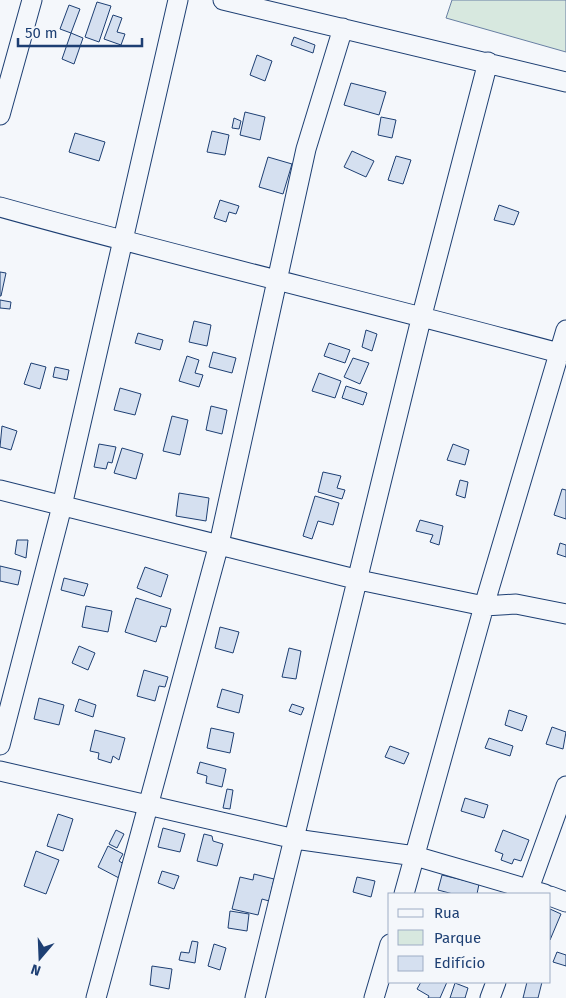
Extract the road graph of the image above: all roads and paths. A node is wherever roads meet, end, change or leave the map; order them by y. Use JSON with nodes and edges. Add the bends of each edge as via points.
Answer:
{"nodes":[{"id":1,"x":32,"y":0,"type":"edge"},
{"id":2,"x":178,"y":0,"type":"edge"},
{"id":3,"x":223,"y":0,"type":"edge"},
{"id":4,"x":343,"y":28,"type":"junction"},
{"id":5,"x":488,"y":62,"type":"junction"},
{"id":6,"x":566,"y":82,"type":"edge"},
{"id":7,"x":0,"y":115,"type":"edge"},
{"id":8,"x":0,"y":208,"type":"edge"},
{"id":9,"x":122,"y":241,"type":"junction"},
{"id":10,"x":278,"y":280,"type":"junction"},
{"id":11,"x":422,"y":316,"type":"junction"},
{"id":12,"x":566,"y":330,"type":"edge"},
{"id":13,"x":563,"y":352,"type":"edge"},
{"id":14,"x":0,"y":490,"type":"edge"},
{"id":15,"x":62,"y":506,"type":"junction"},
{"id":16,"x":219,"y":544,"type":"junction"},
{"id":17,"x":359,"y":580,"type":"junction"},
{"id":18,"x":484,"y":606,"type":"junction"},
{"id":19,"x":566,"y":614,"type":"edge"},
{"id":20,"x":0,"y":745,"type":"edge"},
{"id":21,"x":0,"y":771,"type":"edge"},
{"id":22,"x":566,"y":786,"type":"edge"},
{"id":23,"x":148,"y":805,"type":"junction"},
{"id":24,"x":295,"y":839,"type":"junction"},
{"id":25,"x":415,"y":856,"type":"junction"},
{"id":26,"x":533,"y":892,"type":"edge"},
{"id":27,"x":404,"y":893,"type":"edge"},
{"id":28,"x":551,"y":896,"type":"edge"},
{"id":29,"x":566,"y":902,"type":"edge"},
{"id":30,"x":388,"y":951,"type":"edge"},
{"id":31,"x":496,"y":983,"type":"edge"},
{"id":32,"x":96,"y":998,"type":"edge"},
{"id":33,"x":255,"y":998,"type":"edge"},
{"id":34,"x":374,"y":998,"type":"edge"},
{"id":35,"x":490,"y":998,"type":"edge"}],
"edges":[{"from":1,"to":7,"type":"street"},
{"from":2,"to":9,"type":"street"},
{"from":3,"to":4,"type":"street"},
{"from":4,"to":5,"type":"street"},
{"from":4,"to":10,"type":"street","via":[[306,149]]},
{"from":5,"to":6,"type":"street"},
{"from":5,"to":11,"type":"street"},
{"from":8,"to":9,"type":"street"},
{"from":9,"to":10,"type":"street"},
{"from":9,"to":15,"type":"street"},
{"from":10,"to":11,"type":"street"},
{"from":10,"to":16,"type":"street"},
{"from":11,"to":13,"type":"street"},
{"from":11,"to":17,"type":"street"},
{"from":12,"to":13,"type":"street"},
{"from":13,"to":18,"type":"street"},
{"from":14,"to":15,"type":"street"},
{"from":15,"to":16,"type":"street"},
{"from":15,"to":20,"type":"street"},
{"from":16,"to":17,"type":"street"},
{"from":16,"to":23,"type":"street"},
{"from":17,"to":18,"type":"street"},
{"from":17,"to":24,"type":"street"},
{"from":18,"to":19,"type":"street","via":[[516,604]]},
{"from":18,"to":25,"type":"street"},
{"from":21,"to":23,"type":"street"},
{"from":22,"to":26,"type":"street"},
{"from":23,"to":24,"type":"street"},
{"from":23,"to":32,"type":"street"},
{"from":24,"to":25,"type":"street"},
{"from":24,"to":33,"type":"street"},
{"from":25,"to":26,"type":"street"},
{"from":25,"to":27,"type":"street"},
{"from":28,"to":29,"type":"street"},
{"from":30,"to":34,"type":"street"},
{"from":31,"to":35,"type":"street"}]}
